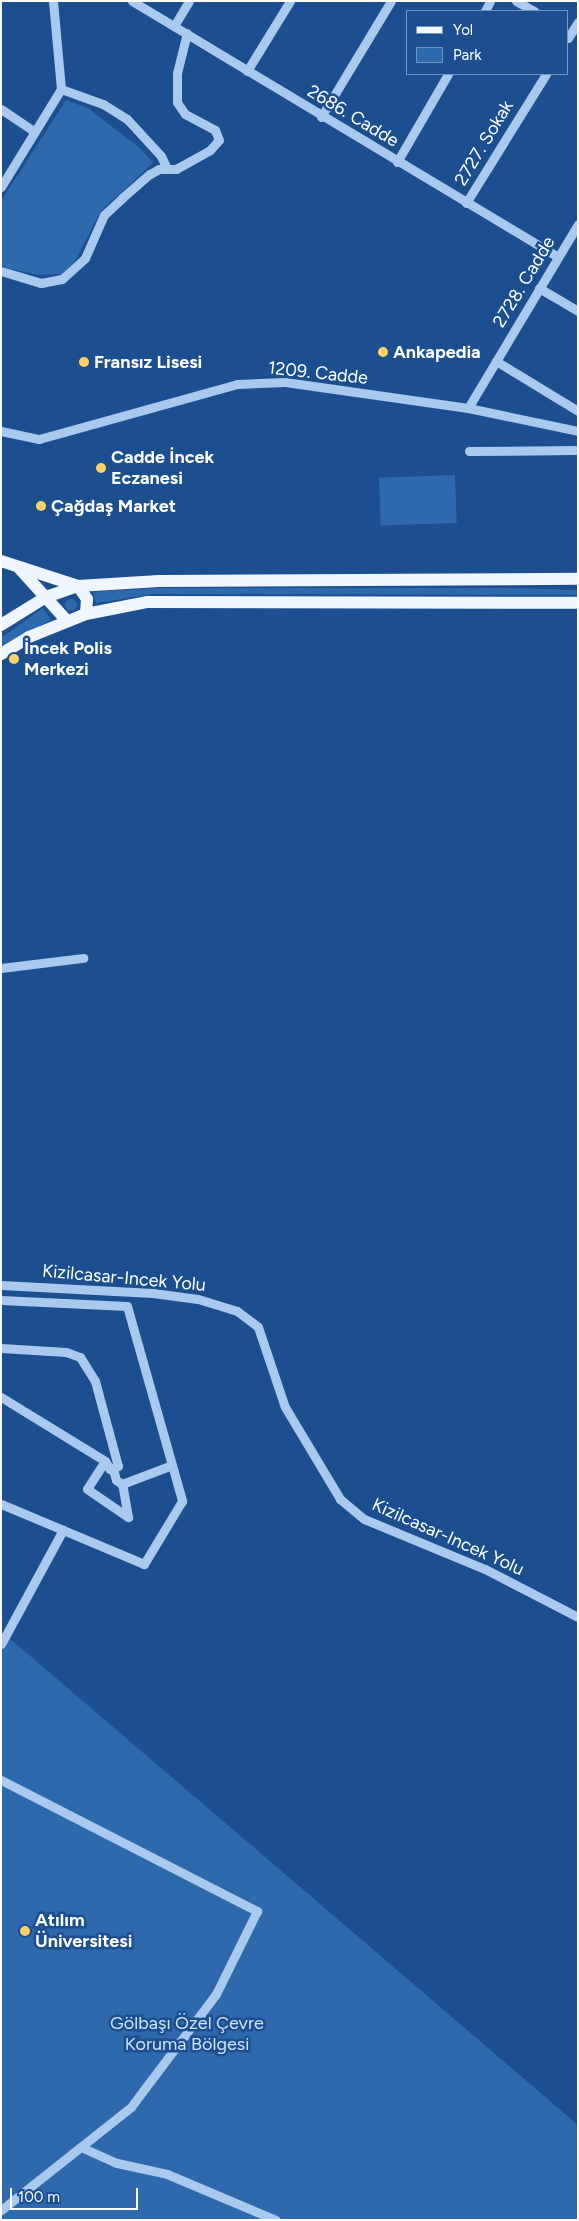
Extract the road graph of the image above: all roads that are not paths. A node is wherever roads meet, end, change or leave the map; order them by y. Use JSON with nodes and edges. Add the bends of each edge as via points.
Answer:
{"nodes":[{"id":1,"x":53,"y":1,"type":"edge"},
{"id":2,"x":132,"y":1,"type":"edge"},
{"id":3,"x":190,"y":1,"type":"edge"},
{"id":4,"x":290,"y":1,"type":"edge"},
{"id":5,"x":391,"y":1,"type":"edge"},
{"id":6,"x":516,"y":1,"type":"edge"},
{"id":7,"x":532,"y":10,"type":"edge"},
{"id":8,"x":578,"y":22,"type":"edge"},
{"id":9,"x":174,"y":26,"type":"junction"},
{"id":10,"x":187,"y":33,"type":"junction"},
{"id":11,"x":569,"y":34,"type":"edge"},
{"id":12,"x":248,"y":71,"type":"junction"},
{"id":13,"x":447,"y":75,"type":"edge"},
{"id":14,"x":545,"y":75,"type":"edge"},
{"id":15,"x":61,"y":89,"type":"junction"},
{"id":16,"x":1,"y":109,"type":"edge"},
{"id":17,"x":321,"y":117,"type":"junction"},
{"id":18,"x":34,"y":131,"type":"junction"},
{"id":19,"x":397,"y":162,"type":"junction"},
{"id":20,"x":167,"y":169,"type":"junction"},
{"id":21,"x":1,"y":187,"type":"edge"},
{"id":22,"x":466,"y":203,"type":"junction"},
{"id":23,"x":578,"y":224,"type":"edge"},
{"id":24,"x":558,"y":257,"type":"junction"},
{"id":25,"x":1,"y":271,"type":"edge"},
{"id":26,"x":539,"y":288,"type":"junction"},
{"id":27,"x":578,"y":311,"type":"edge"},
{"id":28,"x":496,"y":361,"type":"junction"},
{"id":29,"x":468,"y":408,"type":"junction"},
{"id":30,"x":578,"y":411,"type":"edge"},
{"id":31,"x":1,"y":431,"type":"edge"},
{"id":32,"x":578,"y":431,"type":"edge"},
{"id":33,"x":578,"y":450,"type":"edge"},
{"id":34,"x":469,"y":451,"type":"dead end"},
{"id":35,"x":1,"y":561,"type":"edge"},
{"id":36,"x":19,"y":568,"type":"junction"},
{"id":37,"x":578,"y":580,"type":"edge"},
{"id":38,"x":78,"y":586,"type":"junction"},
{"id":39,"x":46,"y":597,"type":"junction"},
{"id":40,"x":578,"y":603,"type":"edge"},
{"id":41,"x":86,"y":614,"type":"junction"},
{"id":42,"x":67,"y":621,"type":"junction"},
{"id":43,"x":1,"y":626,"type":"edge"},
{"id":44,"x":1,"y":654,"type":"edge"},
{"id":45,"x":83,"y":958,"type":"dead end"},
{"id":46,"x":1,"y":968,"type":"edge"},
{"id":47,"x":1,"y":1285,"type":"edge"},
{"id":48,"x":1,"y":1300,"type":"edge"},
{"id":49,"x":1,"y":1348,"type":"edge"},
{"id":50,"x":1,"y":1397,"type":"edge"},
{"id":51,"x":105,"y":1460,"type":"junction"},
{"id":52,"x":172,"y":1465,"type":"junction"},
{"id":53,"x":113,"y":1469,"type":"junction"},
{"id":54,"x":122,"y":1484,"type":"junction"},
{"id":55,"x":2,"y":1506,"type":"edge"},
{"id":56,"x":63,"y":1530,"type":"junction"},
{"id":57,"x":578,"y":1617,"type":"edge"},
{"id":58,"x":1,"y":1644,"type":"edge"},
{"id":59,"x":1,"y":1780,"type":"edge"},
{"id":60,"x":83,"y":2148,"type":"junction"},
{"id":61,"x":1,"y":2210,"type":"edge"},
{"id":62,"x":276,"y":2220,"type":"edge"}],
"edges":[{"from":1,"to":15,"type":"street"},
{"from":2,"to":9,"type":"street","name":"2686. Cadde"},
{"from":3,"to":9,"type":"street"},
{"from":4,"to":12,"type":"street"},
{"from":5,"to":17,"type":"street"},
{"from":6,"to":7,"type":"street"},
{"from":8,"to":11,"type":"street"},
{"from":9,"to":10,"type":"street","name":"2686. Cadde"},
{"from":10,"to":12,"type":"street","name":"2686. Cadde"},
{"from":10,"to":20,"type":"street","via":[[177,73],[177,102],[185,114],[215,130],[219,140],[196,159],[176,169]]},
{"from":12,"to":17,"type":"street","name":"2686. Cadde"},
{"from":13,"to":19,"type":"street"},
{"from":14,"to":22,"type":"street","name":"2727. Sokak"},
{"from":15,"to":18,"type":"street"},
{"from":15,"to":20,"type":"street","via":[[103,104],[127,119],[162,156]]},
{"from":16,"to":18,"type":"street"},
{"from":17,"to":19,"type":"street","name":"2686. Cadde"},
{"from":18,"to":21,"type":"street"},
{"from":19,"to":22,"type":"street","name":"2686. Cadde"},
{"from":20,"to":25,"type":"street","via":[[150,174],[104,215],[85,258],[68,276],[41,283]]},
{"from":22,"to":24,"type":"street","name":"2686. Cadde"},
{"from":23,"to":24,"type":"street","name":"2728. Cadde"},
{"from":24,"to":26,"type":"street","name":"2728. Cadde"},
{"from":26,"to":27,"type":"street"},
{"from":26,"to":28,"type":"street","name":"2728. Cadde"},
{"from":28,"to":29,"type":"street","name":"2728. Cadde"},
{"from":28,"to":30,"type":"street"},
{"from":29,"to":31,"type":"street","name":"1209. Cadde","via":[[285,382],[237,384],[39,439]]},
{"from":29,"to":32,"type":"street","name":"1209. Cadde"},
{"from":33,"to":34,"type":"street"},
{"from":35,"to":36,"type":"main road"},
{"from":36,"to":38,"type":"main road"},
{"from":36,"to":39,"type":"main road"},
{"from":37,"to":38,"type":"main road","via":[[158,581]]},
{"from":38,"to":39,"type":"main road"},
{"from":38,"to":41,"type":"main road","via":[[87,599]]},
{"from":39,"to":42,"type":"main road"},
{"from":39,"to":43,"type":"main road"},
{"from":40,"to":41,"type":"main road","via":[[176,601],[118,606]]},
{"from":41,"to":42,"type":"main road"},
{"from":42,"to":44,"type":"main road","via":[[22,640]]},
{"from":45,"to":46,"type":"street"},
{"from":47,"to":57,"type":"street","name":"Kizilcasar-Incek Yolu","via":[[153,1293],[198,1299],[237,1311],[258,1327],[285,1407],[340,1499],[364,1519],[485,1569]]},
{"from":48,"to":52,"type":"street","via":[[128,1306]]},
{"from":49,"to":53,"type":"street","via":[[66,1352],[80,1357],[97,1390],[118,1466]]},
{"from":50,"to":51,"type":"street"},
{"from":51,"to":53,"type":"street"},
{"from":51,"to":54,"type":"street","via":[[87,1490],[128,1517]]},
{"from":52,"to":54,"type":"street"},
{"from":52,"to":56,"type":"street","via":[[182,1500],[144,1564]]},
{"from":53,"to":54,"type":"street","via":[[116,1480]]},
{"from":55,"to":56,"type":"street"},
{"from":56,"to":58,"type":"street"},
{"from":59,"to":60,"type":"street","via":[[257,1911],[216,1994],[131,2108]]},
{"from":60,"to":61,"type":"street"},
{"from":60,"to":62,"type":"street","via":[[117,2163],[167,2174]]}]}
